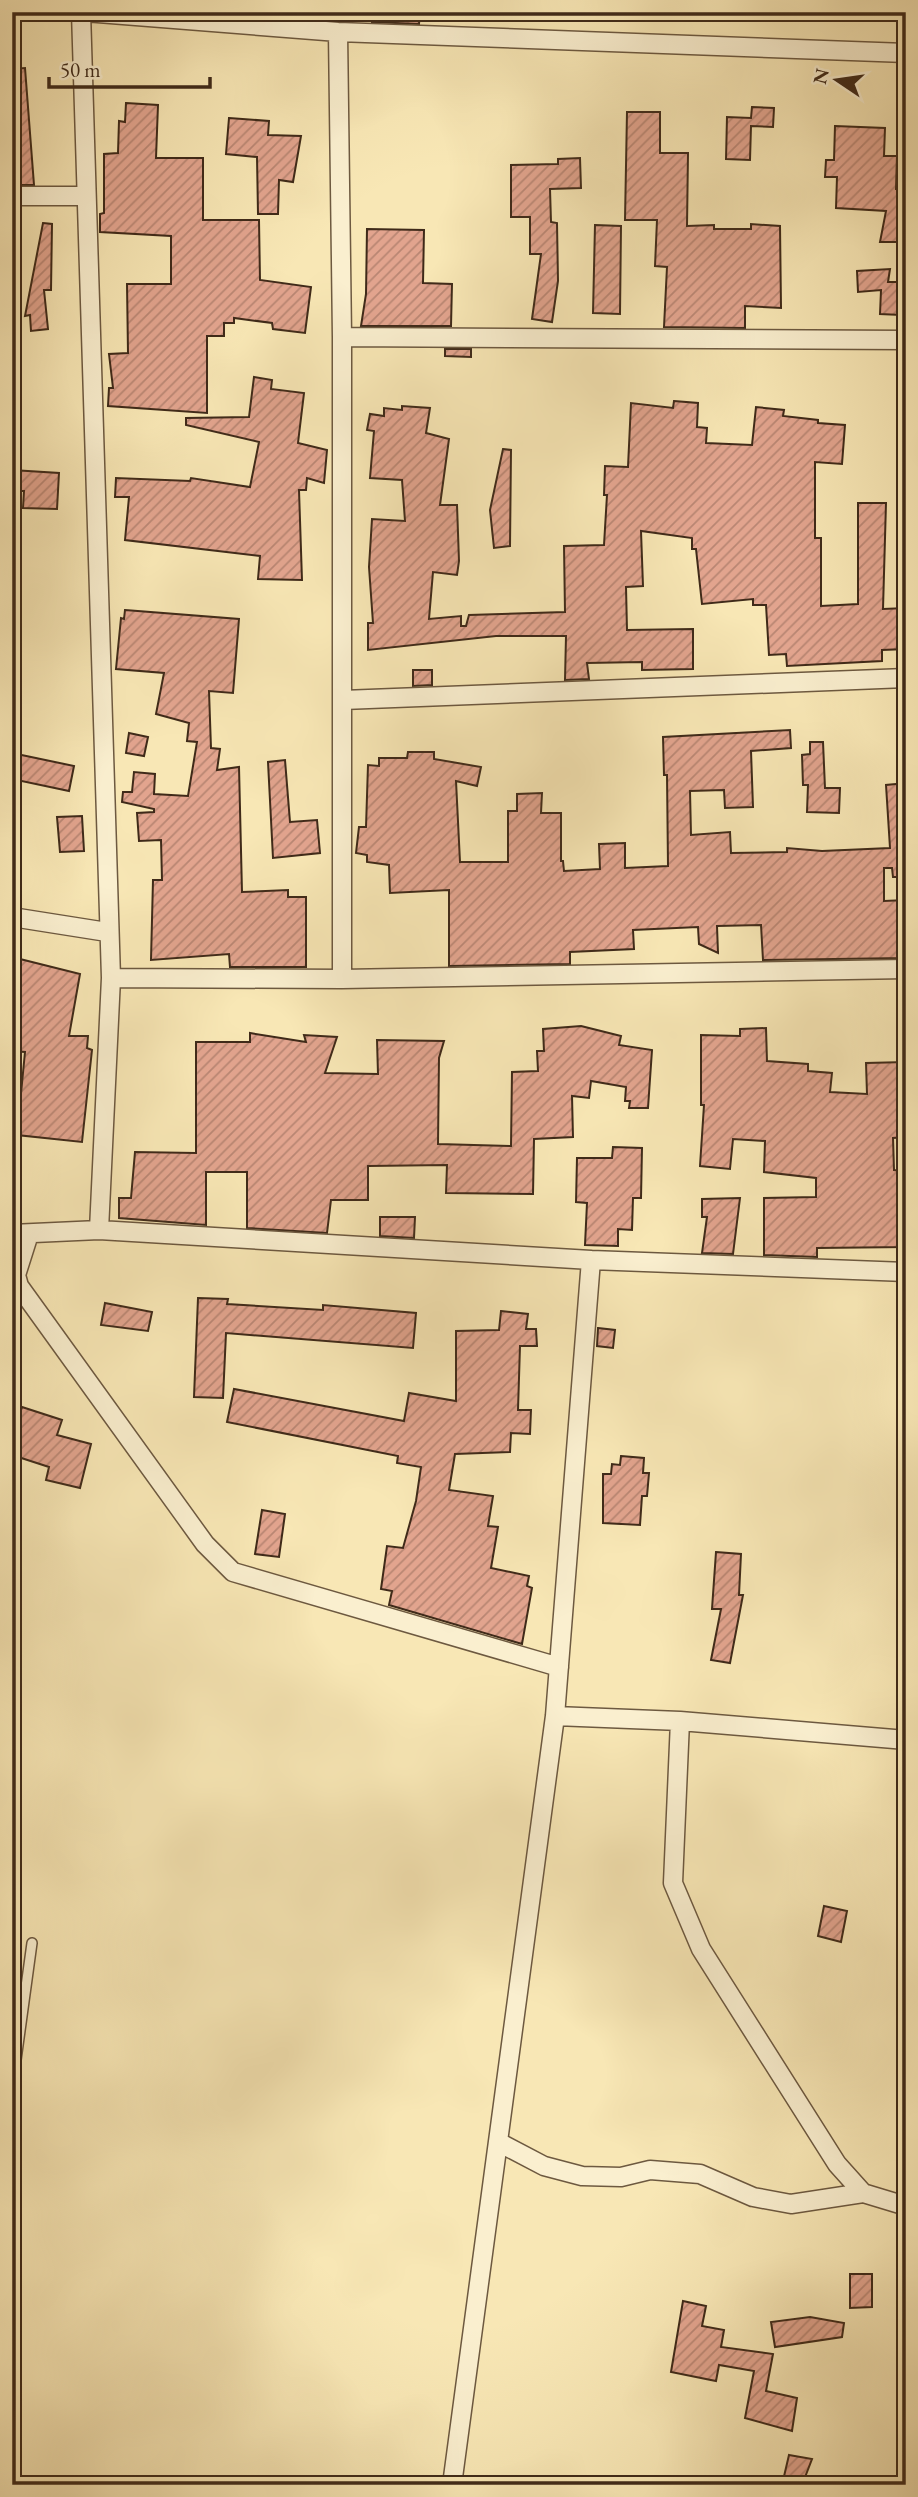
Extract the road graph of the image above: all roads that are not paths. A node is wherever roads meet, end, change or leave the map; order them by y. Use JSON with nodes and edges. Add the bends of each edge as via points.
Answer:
{"nodes":[{"id":1,"x":83,"y":12,"type":"edge"},
{"id":2,"x":338,"y":32,"type":"junction"},
{"id":3,"x":906,"y":53,"type":"edge"},
{"id":4,"x":12,"y":196,"type":"edge"},
{"id":5,"x":86,"y":196,"type":"junction"},
{"id":6,"x":342,"y":337,"type":"junction"},
{"id":7,"x":906,"y":340,"type":"edge"},
{"id":8,"x":906,"y":678,"type":"edge"},
{"id":9,"x":343,"y":700,"type":"junction"},
{"id":10,"x":12,"y":917,"type":"edge"},
{"id":11,"x":107,"y":932,"type":"junction"},
{"id":12,"x":906,"y":969,"type":"edge"},
{"id":13,"x":111,"y":978,"type":"junction"},
{"id":14,"x":342,"y":979,"type":"junction"},
{"id":15,"x":99,"y":1230,"type":"junction"},
{"id":16,"x":21,"y":1234,"type":"edge"},
{"id":17,"x":592,"y":1260,"type":"junction"},
{"id":18,"x":906,"y":1272,"type":"edge"},
{"id":19,"x":559,"y":1667,"type":"junction"},
{"id":20,"x":555,"y":1716,"type":"junction"},
{"id":21,"x":680,"y":1721,"type":"junction"},
{"id":22,"x":906,"y":1740,"type":"edge"},
{"id":23,"x":32,"y":1943,"type":"dead end"},
{"id":24,"x":12,"y":2089,"type":"edge"},
{"id":25,"x":498,"y":2142,"type":"junction"},
{"id":26,"x":863,"y":2193,"type":"junction"},
{"id":27,"x":906,"y":2206,"type":"edge"},
{"id":28,"x":452,"y":2485,"type":"edge"}],
"edges":[{"from":1,"to":2,"type":"street"},
{"from":1,"to":5,"type":"street"},
{"from":2,"to":3,"type":"street"},
{"from":2,"to":6,"type":"street"},
{"from":4,"to":5,"type":"street"},
{"from":5,"to":11,"type":"street"},
{"from":6,"to":7,"type":"street"},
{"from":6,"to":9,"type":"street"},
{"from":8,"to":9,"type":"street"},
{"from":9,"to":14,"type":"street"},
{"from":10,"to":11,"type":"street"},
{"from":11,"to":13,"type":"street"},
{"from":12,"to":14,"type":"street"},
{"from":13,"to":14,"type":"street"},
{"from":13,"to":15,"type":"street"},
{"from":15,"to":16,"type":"street"},
{"from":15,"to":17,"type":"street"},
{"from":16,"to":19,"type":"street","via":[[19,1286],[205,1544],[233,1572]]},
{"from":17,"to":18,"type":"street"},
{"from":17,"to":19,"type":"street"},
{"from":19,"to":20,"type":"street"},
{"from":20,"to":21,"type":"street"},
{"from":20,"to":25,"type":"street"},
{"from":21,"to":22,"type":"street"},
{"from":21,"to":26,"type":"street","via":[[673,1883],[701,1949],[837,2164]]},
{"from":23,"to":24,"type":"lane"},
{"from":25,"to":26,"type":"street","via":[[544,2166],[582,2176],[621,2177],[650,2170],[700,2174],[753,2197],[791,2204]]},
{"from":25,"to":28,"type":"street"},
{"from":26,"to":27,"type":"street"}]}
